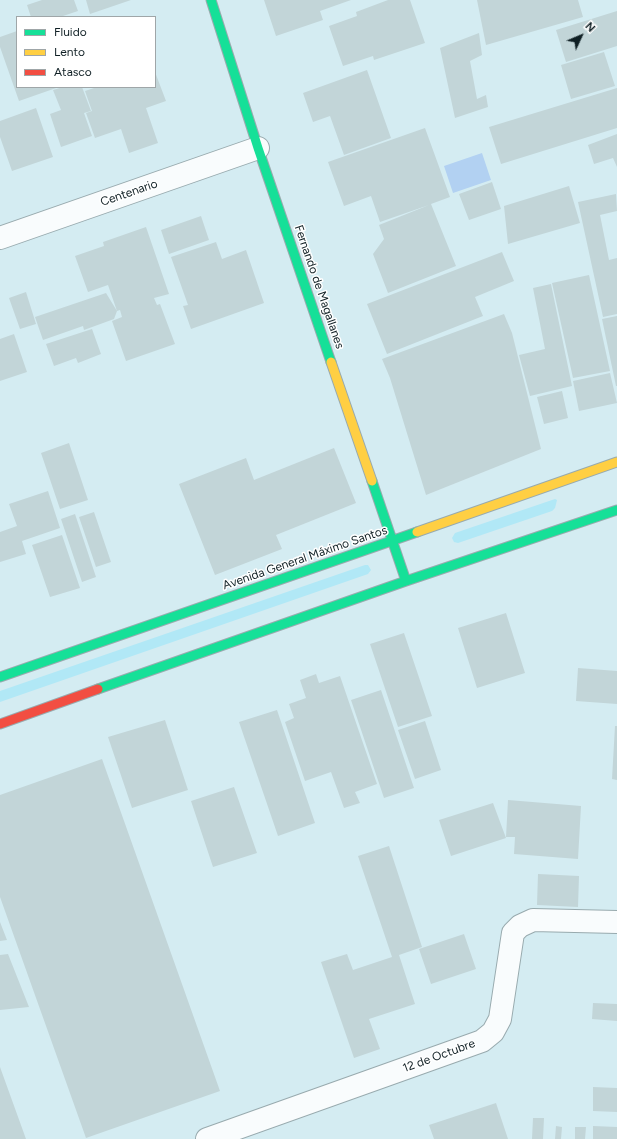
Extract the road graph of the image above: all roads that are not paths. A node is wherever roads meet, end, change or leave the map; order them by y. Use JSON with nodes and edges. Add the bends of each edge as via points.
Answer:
{"nodes":[{"id":1,"x":211,"y":0,"type":"edge"},
{"id":2,"x":258,"y":148,"type":"junction"},
{"id":3,"x":0,"y":238,"type":"edge"},
{"id":4,"x":617,"y":462,"type":"edge"},
{"id":5,"x":617,"y":510,"type":"edge"},
{"id":6,"x":392,"y":540,"type":"junction"},
{"id":7,"x":406,"y":581,"type":"junction"},
{"id":8,"x":0,"y":677,"type":"edge"},
{"id":9,"x":0,"y":724,"type":"edge"},
{"id":10,"x":617,"y":922,"type":"edge"},
{"id":11,"x":207,"y":1139,"type":"edge"}],
"edges":[{"from":1,"to":2,"type":"main road","name":"Fernando de Magallanes"},
{"from":2,"to":3,"type":"street","name":"Centenario"},
{"from":2,"to":6,"type":"main road","name":"Fernando de Magallanes"},
{"from":4,"to":6,"type":"main road","name":"Avenida General Máximo Santos"},
{"from":5,"to":7,"type":"main road"},
{"from":6,"to":7,"type":"main road","name":"Fernando de Magallanes"},
{"from":6,"to":8,"type":"main road","name":"Avenida General Máximo Santos"},
{"from":7,"to":9,"type":"main road"},
{"from":10,"to":11,"type":"street","name":"12 de Octubre","via":[[533,920],[520,926],[513,933],[500,1019],[493,1032],[482,1041]]}]}
